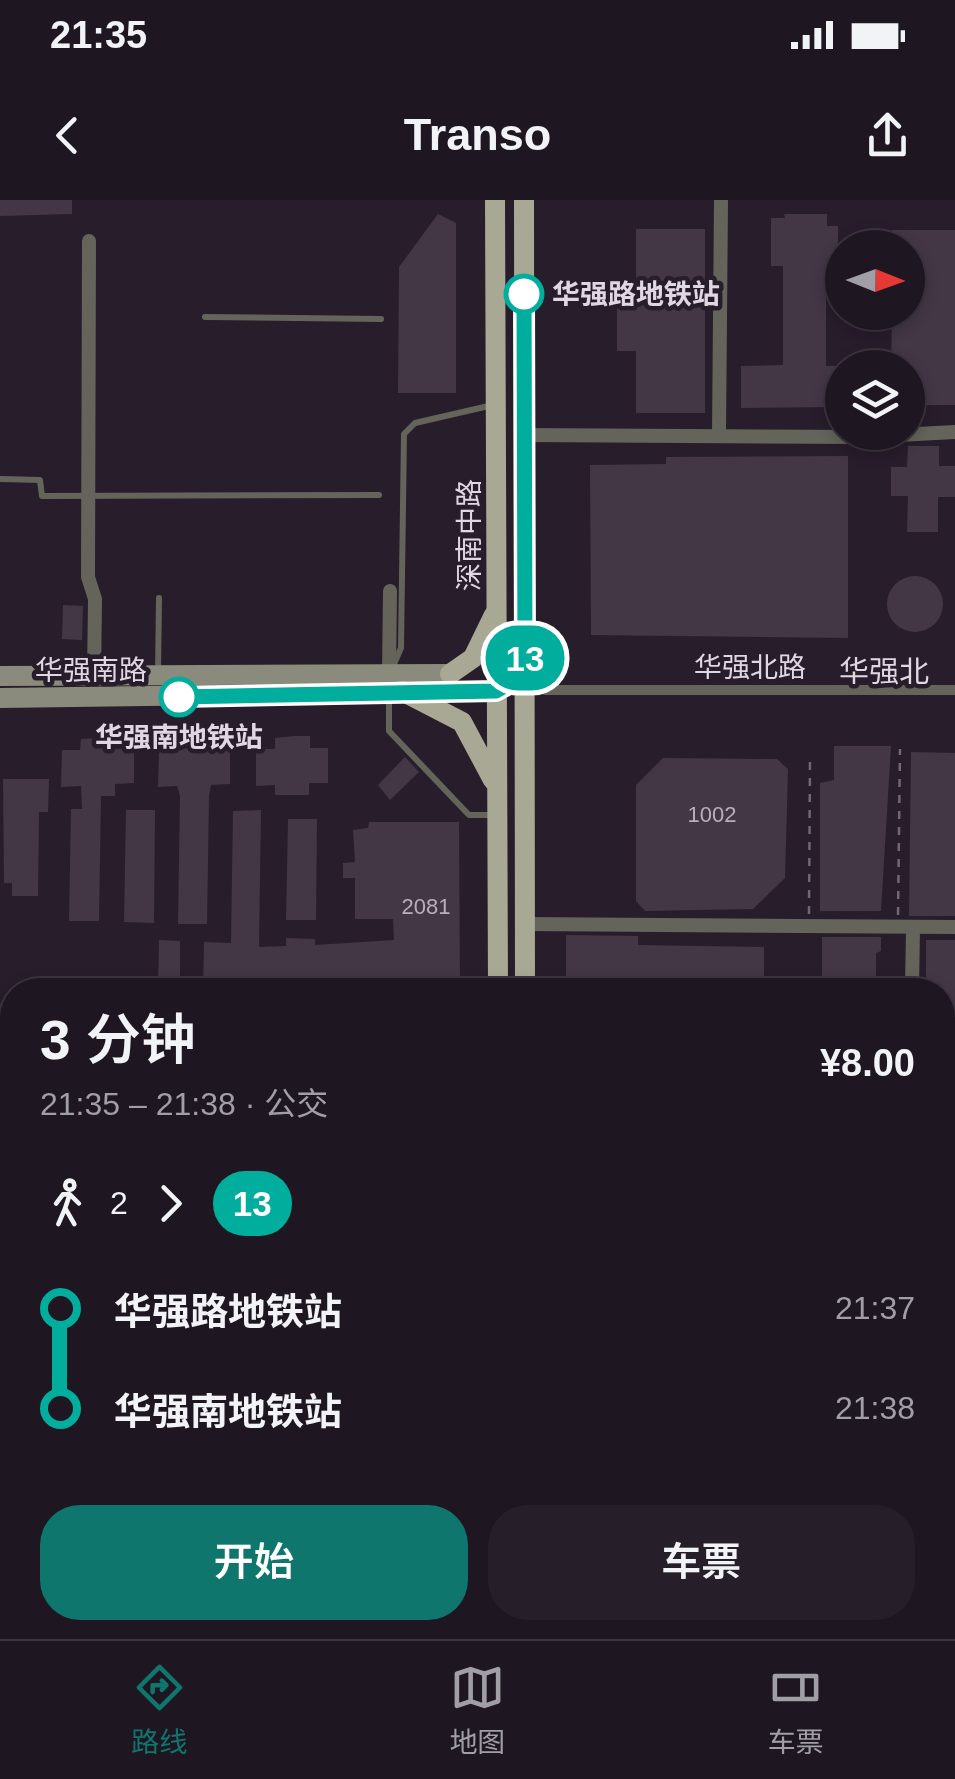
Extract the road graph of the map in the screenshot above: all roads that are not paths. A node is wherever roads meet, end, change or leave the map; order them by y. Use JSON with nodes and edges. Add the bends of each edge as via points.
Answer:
{"nodes":[{"id":1,"x":495,"y":200,"type":"edge"},
{"id":2,"x":524,"y":200,"type":"edge"},
{"id":3,"x":721,"y":200,"type":"edge"},
{"id":4,"x":89,"y":241,"type":"dead end"},
{"id":5,"x":205,"y":317,"type":"dead end"},
{"id":6,"x":382,"y":319,"type":"dead end"},
{"id":7,"x":496,"y":404,"type":"junction"},
{"id":8,"x":955,"y":432,"type":"edge"},
{"id":9,"x":524,"y":435,"type":"junction"},
{"id":10,"x":719,"y":435,"type":"junction"},
{"id":11,"x":1,"y":479,"type":"edge"},
{"id":12,"x":380,"y":495,"type":"dead end"},
{"id":13,"x":88,"y":496,"type":"junction"},
{"id":14,"x":390,"y":591,"type":"dead end"},
{"id":15,"x":159,"y":598,"type":"dead end"},
{"id":16,"x":497,"y":608,"type":"junction"},
{"id":17,"x":525,"y":659,"type":"junction"},
{"id":18,"x":0,"y":676,"type":"edge"},
{"id":19,"x":94,"y":676,"type":"junction"},
{"id":20,"x":158,"y":678,"type":"junction"},
{"id":21,"x":393,"y":685,"type":"junction"},
{"id":22,"x":545,"y":690,"type":"dead end"},
{"id":23,"x":955,"y":690,"type":"edge"},
{"id":24,"x":496,"y":691,"type":"junction"},
{"id":25,"x":0,"y":698,"type":"edge"},
{"id":26,"x":25,"y":698,"type":"junction"},
{"id":27,"x":0,"y":706,"type":"edge"},
{"id":28,"x":497,"y":792,"type":"junction"},
{"id":29,"x":497,"y":815,"type":"junction"},
{"id":30,"x":524,"y":924,"type":"junction"},
{"id":31,"x":905,"y":927,"type":"junction"},
{"id":32,"x":955,"y":927,"type":"edge"},
{"id":33,"x":498,"y":978,"type":"edge"},
{"id":34,"x":524,"y":978,"type":"edge"},
{"id":35,"x":911,"y":978,"type":"edge"}],
"edges":[{"from":1,"to":7,"type":"main road","name":"深南中路"},
{"from":2,"to":9,"type":"main road","name":"深南中路"},
{"from":3,"to":10,"type":"street"},
{"from":4,"to":13,"type":"street"},
{"from":5,"to":6,"type":"lane"},
{"from":7,"to":16,"type":"main road","name":"深南中路"},
{"from":7,"to":21,"type":"lane","via":[[416,423],[404,434],[400,648]]},
{"from":8,"to":10,"type":"street"},
{"from":9,"to":10,"type":"street"},
{"from":9,"to":17,"type":"main road","name":"深南中路"},
{"from":11,"to":13,"type":"lane","via":[[40,480],[42,496]]},
{"from":12,"to":13,"type":"lane"},
{"from":13,"to":19,"type":"street"},
{"from":14,"to":21,"type":"street"},
{"from":15,"to":20,"type":"lane"},
{"from":16,"to":21,"type":"main road","name":"华强南路","via":[[472,658],[450,674]]},
{"from":16,"to":24,"type":"main road","name":"深南中路"},
{"from":17,"to":24,"type":"main road","via":[[514,681]]},
{"from":17,"to":30,"type":"main road","name":"深南中路"},
{"from":18,"to":19,"type":"main road","name":"华强南路"},
{"from":19,"to":20,"type":"main road","name":"华强南路"},
{"from":20,"to":21,"type":"main road","name":"华强南路"},
{"from":21,"to":24,"type":"main road","name":"华强南路"},
{"from":21,"to":26,"type":"main road","name":"华强南路"},
{"from":21,"to":28,"type":"main road","via":[[462,722]]},
{"from":21,"to":29,"type":"lane","via":[[389,731],[469,815]]},
{"from":22,"to":23,"type":"street","name":"华强北路"},
{"from":24,"to":28,"type":"main road","name":"深南中路"},
{"from":25,"to":26,"type":"main road","name":"华强南路"},
{"from":26,"to":27,"type":"main road"},
{"from":28,"to":29,"type":"main road","name":"深南中路"},
{"from":29,"to":33,"type":"main road","name":"深南中路"},
{"from":30,"to":31,"type":"street"},
{"from":30,"to":34,"type":"main road","name":"深南中路"},
{"from":31,"to":32,"type":"street"},
{"from":31,"to":35,"type":"street"}]}
